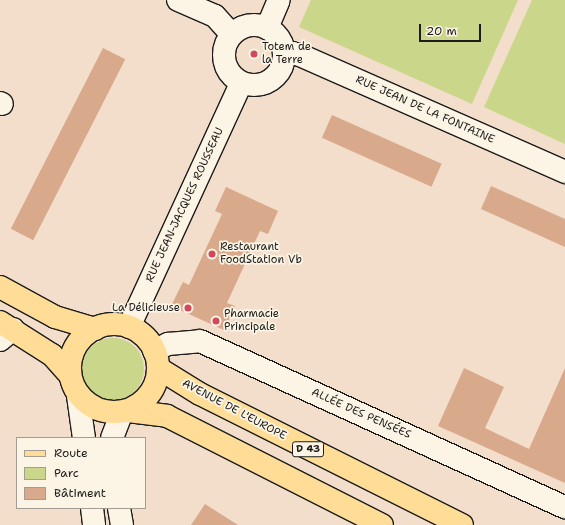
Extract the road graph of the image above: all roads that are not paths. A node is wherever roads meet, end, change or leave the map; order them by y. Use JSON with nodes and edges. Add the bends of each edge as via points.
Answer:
{"nodes":[{"id":1,"x":178,"y":0,"type":"edge"},
{"id":2,"x":279,"y":0,"type":"edge"},
{"id":3,"x":267,"y":28,"type":"junction"},
{"id":4,"x":232,"y":35,"type":"junction"},
{"id":5,"x":284,"y":51,"type":"junction"},
{"id":6,"x":241,"y":83,"type":"junction"},
{"id":7,"x":565,"y":172,"type":"edge"},
{"id":8,"x":0,"y":287,"type":"edge"},
{"id":9,"x":128,"y":327,"type":"junction"},
{"id":10,"x":94,"y":328,"type":"junction"},
{"id":11,"x":4,"y":330,"type":"edge"},
{"id":12,"x":156,"y":360,"type":"junction"},
{"id":13,"x":70,"y":375,"type":"junction"},
{"id":14,"x":78,"y":396,"type":"junction"},
{"id":15,"x":125,"y":411,"type":"junction"},
{"id":16,"x":84,"y":437,"type":"edge"},
{"id":17,"x":112,"y":437,"type":"edge"},
{"id":18,"x":565,"y":507,"type":"edge"},
{"id":19,"x":92,"y":509,"type":"edge"},
{"id":20,"x":119,"y":509,"type":"edge"},
{"id":21,"x":94,"y":525,"type":"edge"},
{"id":22,"x":122,"y":525,"type":"edge"},
{"id":23,"x":382,"y":525,"type":"edge"},
{"id":24,"x":462,"y":525,"type":"edge"}],
"edges":[{"from":1,"to":4,"type":"street","via":[[215,16]]},
{"from":2,"to":3,"type":"street"},
{"from":3,"to":4,"type":"street","via":[[253,24]]},
{"from":3,"to":5,"type":"street","via":[[279,37]]},
{"from":4,"to":6,"type":"street","via":[[223,59],[230,73]]},
{"from":5,"to":6,"type":"street","via":[[282,66],[270,81],[255,85]]},
{"from":5,"to":7,"type":"street","name":"RUE JEAN DE LA FONTAINE","via":[[300,55]]},
{"from":6,"to":9,"type":"street","name":"RUE JEAN-JACQUES ROUSSEAU"},
{"from":8,"to":10,"type":"main road","via":[[55,317]]},
{"from":9,"to":10,"type":"main road","via":[[111,324]]},
{"from":9,"to":12,"type":"main road","via":[[142,334]]},
{"from":10,"to":13,"type":"main road","via":[[72,353]]},
{"from":11,"to":13,"type":"main road","via":[[52,355]]},
{"from":12,"to":15,"type":"main road","via":[[146,399]]},
{"from":12,"to":18,"type":"street","name":"ALLÉE DES PENSÉES","via":[[174,343],[200,341]]},
{"from":12,"to":24,"type":"main road","name":"AVENUE DE L'EUROPE","number":"D 43","via":[[200,394]]},
{"from":13,"to":14,"type":"main road"},
{"from":14,"to":15,"type":"main road","via":[[93,408]]},
{"from":14,"to":16,"type":"street"},
{"from":15,"to":17,"type":"street"},
{"from":15,"to":23,"type":"main road","via":[[167,416]]},
{"from":19,"to":21,"type":"street"},
{"from":20,"to":22,"type":"street"}]}
